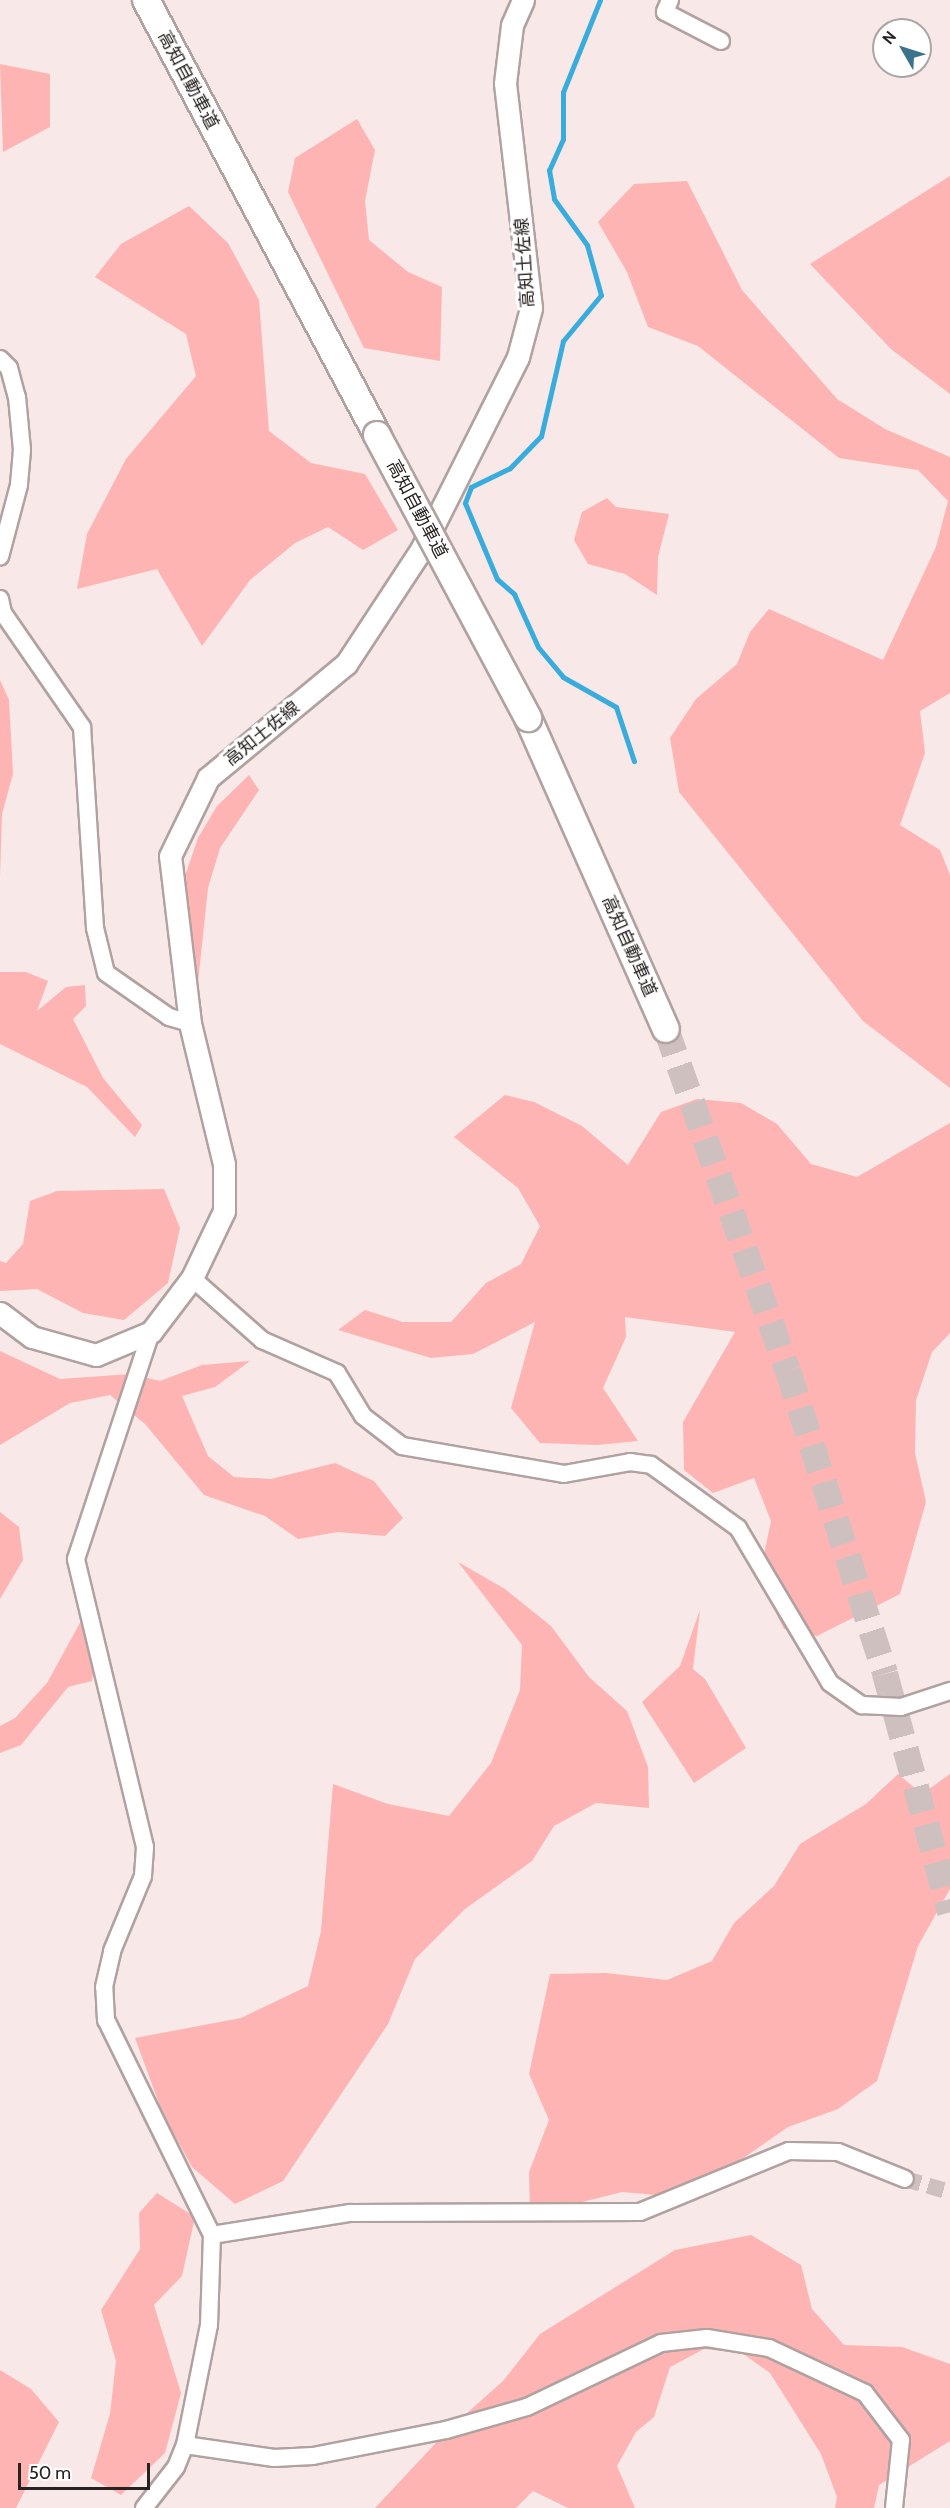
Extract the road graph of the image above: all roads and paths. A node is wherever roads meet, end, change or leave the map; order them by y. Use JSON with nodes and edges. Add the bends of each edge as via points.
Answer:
{"nodes":[{"id":1,"x":146,"y":0,"type":"edge"},
{"id":2,"x":523,"y":0,"type":"edge"},
{"id":3,"x":670,"y":0,"type":"edge"},
{"id":4,"x":721,"y":41,"type":"dead end"},
{"id":5,"x":0,"y":359,"type":"edge"},
{"id":6,"x":0,"y":557,"type":"edge"},
{"id":7,"x":0,"y":599,"type":"edge"},
{"id":8,"x":190,"y":1023,"type":"junction"},
{"id":9,"x":666,"y":1029,"type":"tunnel mouth"},
{"id":10,"x":192,"y":1278,"type":"junction"},
{"id":11,"x":0,"y":1313,"type":"edge"},
{"id":12,"x":151,"y":1332,"type":"junction"},
{"id":13,"x":950,"y":1691,"type":"edge"},
{"id":14,"x":905,"y":2180,"type":"tunnel mouth"},
{"id":15,"x":212,"y":2235,"type":"junction"},
{"id":16,"x":185,"y":2445,"type":"junction"},
{"id":17,"x":144,"y":2508,"type":"edge"},
{"id":18,"x":894,"y":2508,"type":"edge"}],
"edges":[{"from":1,"to":9,"type":"highway","name":"高知自動車道","bridge":true,"via":[[528,718]]},
{"from":2,"to":8,"type":"main road","name":"高知土佐線","via":[[512,25],[505,83],[531,308],[518,357],[421,550],[346,664],[208,778],[184,826],[170,856]]},
{"from":3,"to":4,"type":"street","via":[[665,12]]},
{"from":5,"to":6,"type":"street","via":[[9,368],[14,387],[22,450]]},
{"from":7,"to":8,"type":"street","via":[[3,613],[82,727],[95,928],[106,973],[169,1017]]},
{"from":8,"to":10,"type":"main road","name":"高知土佐線","via":[[224,1164],[224,1210]]},
{"from":10,"to":12,"type":"main road","name":"高知土佐線"},
{"from":10,"to":13,"type":"street","via":[[262,1340],[337,1373],[363,1416],[402,1446],[564,1474],[630,1462],[651,1465],[738,1528],[830,1683],[862,1705],[901,1707]]},
{"from":11,"to":12,"type":"main road","via":[[32,1337],[96,1355]]},
{"from":12,"to":15,"type":"street","via":[[76,1558],[145,1847],[143,1876],[112,1951],[105,2009],[118,2053],[188,2178]]},
{"from":14,"to":15,"type":"street","via":[[838,2152],[789,2151],[640,2212],[350,2213]]},
{"from":15,"to":16,"type":"street","via":[[209,2325]]},
{"from":16,"to":17,"type":"street","via":[[176,2467]]},
{"from":16,"to":18,"type":"street","via":[[274,2458],[313,2456],[446,2430],[527,2407],[661,2343],[707,2338],[769,2348],[865,2393],[901,2440]]}]}
